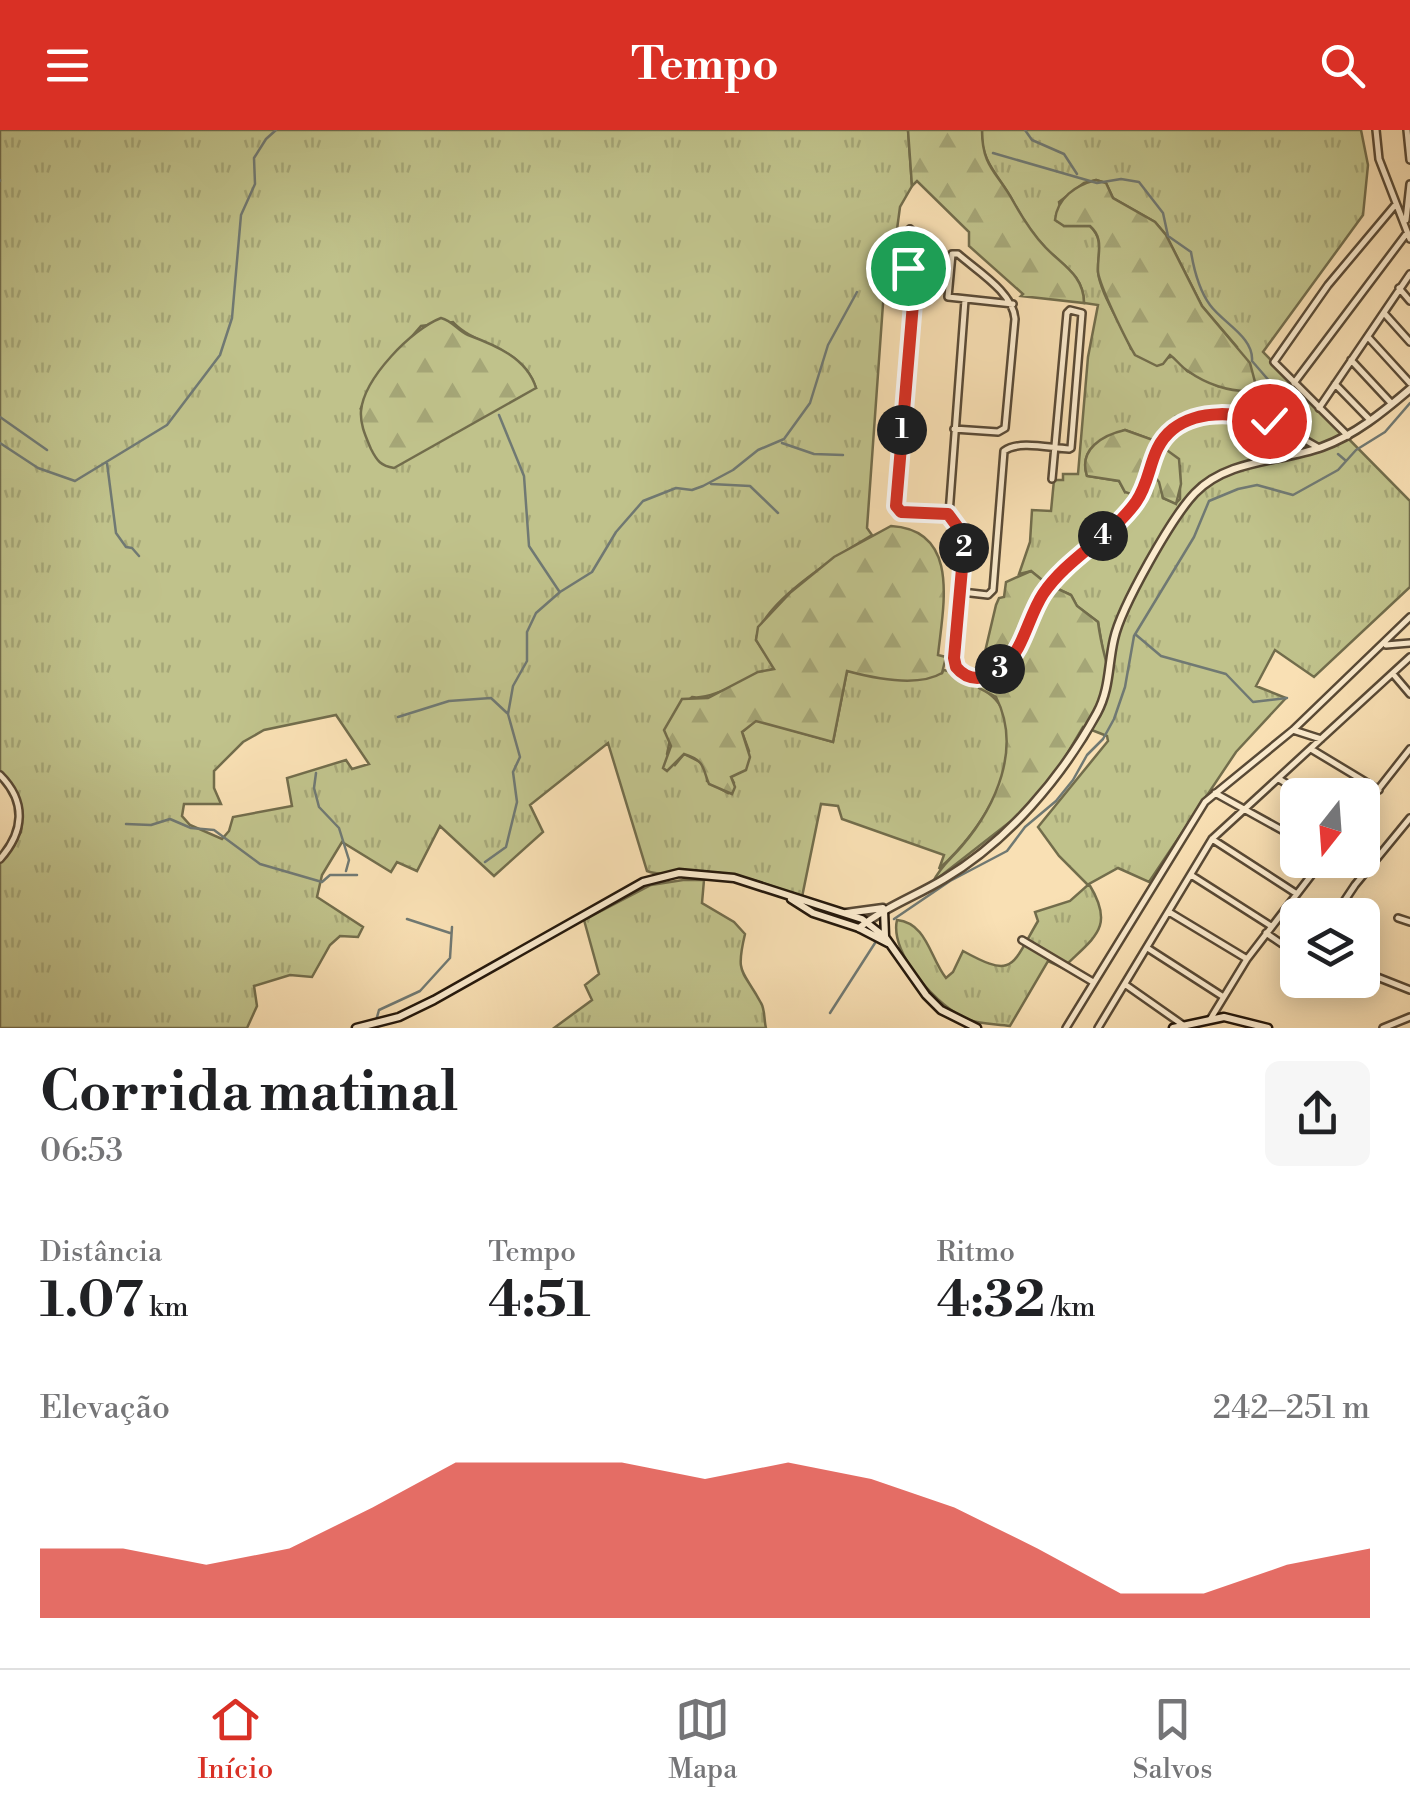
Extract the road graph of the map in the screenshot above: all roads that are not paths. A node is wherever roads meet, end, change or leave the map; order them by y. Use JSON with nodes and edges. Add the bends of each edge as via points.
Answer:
{"nodes":[{"id":1,"x":1376,"y":130,"type":"edge"},
{"id":2,"x":1407,"y":130,"type":"edge"},
{"id":3,"x":1410,"y":160,"type":"edge"},
{"id":4,"x":1410,"y":184,"type":"edge"},
{"id":5,"x":1396,"y":204,"type":"junction"},
{"id":6,"x":1405,"y":223,"type":"junction"},
{"id":7,"x":1409,"y":236,"type":"edge"},
{"id":8,"x":916,"y":268,"type":"junction"},
{"id":9,"x":1410,"y":274,"type":"edge"},
{"id":10,"x":1399,"y":288,"type":"junction"},
{"id":11,"x":965,"y":300,"type":"junction"},
{"id":12,"x":1410,"y":301,"type":"edge"},
{"id":13,"x":1013,"y":304,"type":"junction"},
{"id":14,"x":1384,"y":313,"type":"junction"},
{"id":15,"x":1368,"y":337,"type":"junction"},
{"id":16,"x":1410,"y":342,"type":"edge"},
{"id":17,"x":1351,"y":360,"type":"junction"},
{"id":18,"x":1294,"y":383,"type":"junction"},
{"id":19,"x":1335,"y":384,"type":"junction"},
{"id":20,"x":1410,"y":386,"type":"edge"},
{"id":21,"x":1392,"y":404,"type":"junction"},
{"id":22,"x":1318,"y":408,"type":"junction"},
{"id":23,"x":1370,"y":420,"type":"junction"},
{"id":24,"x":954,"y":429,"type":"junction"},
{"id":25,"x":1348,"y":436,"type":"junction"},
{"id":26,"x":1055,"y":448,"type":"junction"},
{"id":27,"x":1319,"y":448,"type":"junction"},
{"id":28,"x":1052,"y":479,"type":"dead end"},
{"id":29,"x":948,"y":514,"type":"junction"},
{"id":30,"x":961,"y":592,"type":"junction"},
{"id":31,"x":1410,"y":616,"type":"edge"},
{"id":32,"x":1410,"y":643,"type":"edge"},
{"id":33,"x":1383,"y":645,"type":"junction"},
{"id":34,"x":1410,"y":658,"type":"edge"},
{"id":35,"x":1394,"y":674,"type":"junction"},
{"id":36,"x":1410,"y":694,"type":"edge"},
{"id":37,"x":1293,"y":730,"type":"junction"},
{"id":38,"x":1321,"y":740,"type":"junction"},
{"id":39,"x":1410,"y":749,"type":"edge"},
{"id":40,"x":1310,"y":750,"type":"junction"},
{"id":41,"x":0,"y":775,"type":"edge"},
{"id":42,"x":1358,"y":778,"type":"edge"},
{"id":43,"x":1279,"y":779,"type":"joint"},
{"id":44,"x":1380,"y":789,"type":"edge"},
{"id":45,"x":1216,"y":793,"type":"junction"},
{"id":46,"x":1244,"y":808,"type":"junction"},
{"id":47,"x":1410,"y":818,"type":"edge"},
{"id":48,"x":1280,"y":829,"type":"edge"},
{"id":49,"x":1212,"y":840,"type":"junction"},
{"id":50,"x":0,"y":859,"type":"edge"},
{"id":51,"x":1191,"y":876,"type":"junction"},
{"id":52,"x":1309,"y":878,"type":"edge"},
{"id":53,"x":1296,"y":894,"type":"junction"},
{"id":54,"x":787,"y":897,"type":"junction"},
{"id":55,"x":1346,"y":898,"type":"edge"},
{"id":56,"x":886,"y":908,"type":"junction"},
{"id":57,"x":1169,"y":912,"type":"junction"},
{"id":58,"x":844,"y":913,"type":"junction"},
{"id":59,"x":1398,"y":918,"type":"dead end"},
{"id":60,"x":866,"y":922,"type":"junction"},
{"id":61,"x":1410,"y":922,"type":"edge"},
{"id":62,"x":1271,"y":926,"type":"junction"},
{"id":63,"x":859,"y":928,"type":"junction"},
{"id":64,"x":1266,"y":933,"type":"junction"},
{"id":65,"x":887,"y":940,"type":"junction"},
{"id":66,"x":1022,"y":940,"type":"dead end"},
{"id":67,"x":1280,"y":943,"type":"edge"},
{"id":68,"x":1148,"y":949,"type":"junction"},
{"id":69,"x":1247,"y":959,"type":"junction"},
{"id":70,"x":1380,"y":978,"type":"edge"},
{"id":71,"x":1094,"y":982,"type":"junction"},
{"id":72,"x":1126,"y":985,"type":"junction"},
{"id":73,"x":1410,"y":990,"type":"edge"},
{"id":74,"x":1222,"y":996,"type":"junction"},
{"id":75,"x":1410,"y":1017,"type":"edge"},
{"id":76,"x":1211,"y":1018,"type":"junction"},
{"id":77,"x":1183,"y":1026,"type":"junction"},
{"id":78,"x":356,"y":1028,"type":"edge"},
{"id":79,"x":977,"y":1028,"type":"edge"},
{"id":80,"x":1066,"y":1028,"type":"edge"},
{"id":81,"x":1098,"y":1028,"type":"edge"},
{"id":82,"x":1173,"y":1028,"type":"edge"},
{"id":83,"x":1268,"y":1028,"type":"edge"},
{"id":84,"x":1382,"y":1028,"type":"edge"}],
"edges":[{"from":1,"to":5,"type":"street"},
{"from":2,"to":3,"type":"street"},
{"from":4,"to":6,"type":"street"},
{"from":5,"to":6,"type":"street"},
{"from":5,"to":18,"type":"street","via":[[1275,359]]},
{"from":6,"to":7,"type":"street"},
{"from":7,"to":18,"type":"street"},
{"from":8,"to":8,"type":"street","via":[[904,262],[910,229],[935,257],[933,269]]},
{"from":8,"to":29,"type":"street","via":[[896,506],[901,512]]},
{"from":9,"to":10,"type":"street"},
{"from":10,"to":12,"type":"street"},
{"from":10,"to":14,"type":"street"},
{"from":11,"to":13,"type":"street"},
{"from":11,"to":13,"type":"street","via":[[947,294],[954,253]]},
{"from":11,"to":24,"type":"street"},
{"from":13,"to":24,"type":"street","via":[[1005,428]]},
{"from":14,"to":15,"type":"street"},
{"from":14,"to":16,"type":"street"},
{"from":15,"to":17,"type":"street"},
{"from":15,"to":20,"type":"street"},
{"from":17,"to":19,"type":"street"},
{"from":17,"to":21,"type":"street"},
{"from":18,"to":22,"type":"street"},
{"from":19,"to":22,"type":"street"},
{"from":19,"to":23,"type":"street"},
{"from":20,"to":21,"type":"main road"},
{"from":21,"to":23,"type":"main road"},
{"from":22,"to":25,"type":"street"},
{"from":23,"to":25,"type":"main road"},
{"from":24,"to":29,"type":"street"},
{"from":25,"to":27,"type":"main road"},
{"from":26,"to":26,"type":"street","via":[[1066,313],[1078,310],[1071,448]]},
{"from":26,"to":28,"type":"street"},
{"from":26,"to":30,"type":"street","via":[[1004,450],[993,590]]},
{"from":27,"to":30,"type":"street","via":[[1250,416],[1210,414],[1174,428],[1154,451],[1138,499],[1046,589],[1011,658],[992,675],[968,677],[956,667]]},
{"from":27,"to":56,"type":"main road","via":[[1218,476],[1192,496],[1118,626],[1100,708],[1048,789],[955,872]]},
{"from":29,"to":30,"type":"street","via":[[962,533]]},
{"from":31,"to":33,"type":"street"},
{"from":32,"to":33,"type":"street"},
{"from":33,"to":37,"type":"street"},
{"from":34,"to":35,"type":"street"},
{"from":35,"to":36,"type":"street"},
{"from":35,"to":38,"type":"street"},
{"from":37,"to":38,"type":"street"},
{"from":37,"to":45,"type":"street"},
{"from":38,"to":40,"type":"street"},
{"from":39,"to":44,"type":"street"},
{"from":40,"to":42,"type":"street"},
{"from":40,"to":43,"type":"street"},
{"from":41,"to":50,"type":"street","via":[[20,814],[13,844]]},
{"from":43,"to":46,"type":"street"},
{"from":45,"to":46,"type":"street"},
{"from":45,"to":71,"type":"street","via":[[1199,809]]},
{"from":46,"to":48,"type":"street"},
{"from":46,"to":49,"type":"street"},
{"from":47,"to":55,"type":"street"},
{"from":49,"to":51,"type":"street"},
{"from":49,"to":53,"type":"street"},
{"from":51,"to":57,"type":"street"},
{"from":51,"to":62,"type":"street"},
{"from":52,"to":53,"type":"street"},
{"from":53,"to":62,"type":"street"},
{"from":54,"to":58,"type":"main road"},
{"from":54,"to":63,"type":"main road"},
{"from":54,"to":78,"type":"main road","via":[[734,878],[661,876],[434,1000]]},
{"from":56,"to":58,"type":"main road"},
{"from":56,"to":60,"type":"main road"},
{"from":56,"to":65,"type":"main road"},
{"from":57,"to":68,"type":"street"},
{"from":57,"to":69,"type":"street"},
{"from":58,"to":60,"type":"main road"},
{"from":59,"to":61,"type":"street"},
{"from":60,"to":63,"type":"main road"},
{"from":60,"to":65,"type":"main road"},
{"from":62,"to":64,"type":"street"},
{"from":63,"to":65,"type":"main road"},
{"from":64,"to":67,"type":"street"},
{"from":64,"to":69,"type":"street"},
{"from":65,"to":79,"type":"main road","via":[[940,1010]]},
{"from":66,"to":71,"type":"street"},
{"from":68,"to":72,"type":"street"},
{"from":68,"to":74,"type":"street"},
{"from":69,"to":74,"type":"street"},
{"from":70,"to":73,"type":"street"},
{"from":71,"to":80,"type":"street"},
{"from":72,"to":77,"type":"street"},
{"from":72,"to":81,"type":"street"},
{"from":74,"to":76,"type":"street"},
{"from":75,"to":84,"type":"street"},
{"from":76,"to":77,"type":"main road"},
{"from":76,"to":83,"type":"main road"},
{"from":77,"to":82,"type":"main road"}]}
